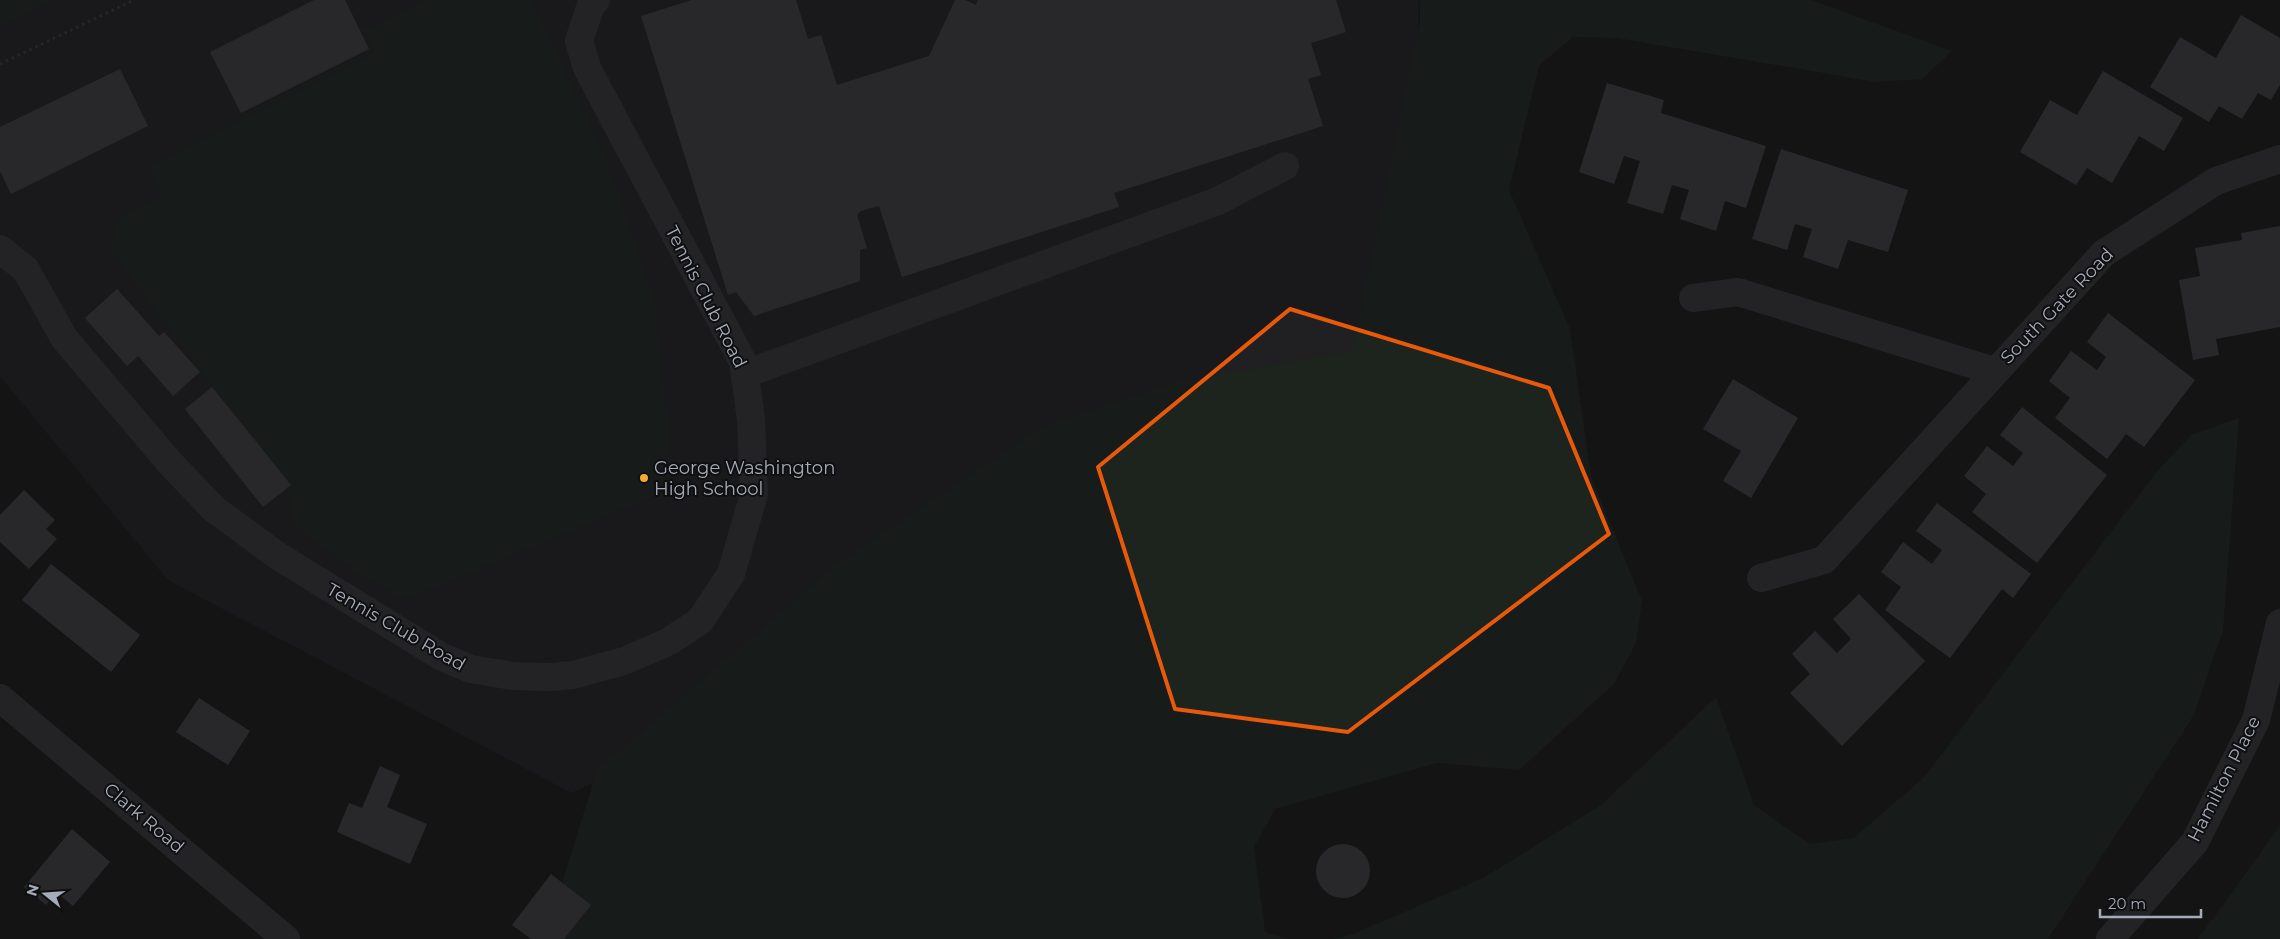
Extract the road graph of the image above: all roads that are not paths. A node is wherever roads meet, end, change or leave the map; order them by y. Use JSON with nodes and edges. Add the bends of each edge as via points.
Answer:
{"nodes":[{"id":1,"x":596,"y":0,"type":"edge"},
{"id":2,"x":2280,"y":158,"type":"edge"},
{"id":3,"x":1285,"y":166,"type":"dead end"},
{"id":4,"x":0,"y":249,"type":"edge"},
{"id":5,"x":1693,"y":298,"type":"dead end"},
{"id":6,"x":1994,"y":371,"type":"junction"},
{"id":7,"x":745,"y":374,"type":"junction"},
{"id":8,"x":1761,"y":578,"type":"dead end"},
{"id":9,"x":2280,"y":623,"type":"edge"},
{"id":10,"x":0,"y":698,"type":"edge"},
{"id":11,"x":286,"y":939,"type":"edge"},
{"id":12,"x":2110,"y":939,"type":"edge"}],
"edges":[{"from":1,"to":7,"type":"street","name":"Tennis Club Road","via":[[591,5],[579,41],[587,68],[743,362]]},
{"from":2,"to":6,"type":"street","name":"South Gate Road","via":[[2216,181],[2104,253]]},
{"from":3,"to":7,"type":"street","via":[[1218,202]]},
{"from":4,"to":7,"type":"street","name":"Tennis Club Road","via":[[26,270],[64,338],[170,463],[214,508],[317,582],[442,657],[471,670],[522,676],[573,675],[644,654],[700,621],[731,574],[754,494],[752,420]]},
{"from":5,"to":6,"type":"street","name":"South Gate Road","via":[[1738,292]]},
{"from":6,"to":8,"type":"street","name":"South Gate Road","via":[[1824,560]]},
{"from":9,"to":12,"type":"street","name":"Hamilton Place","via":[[2256,720],[2195,842]]},
{"from":10,"to":11,"type":"street","name":"Clark Road"}]}
